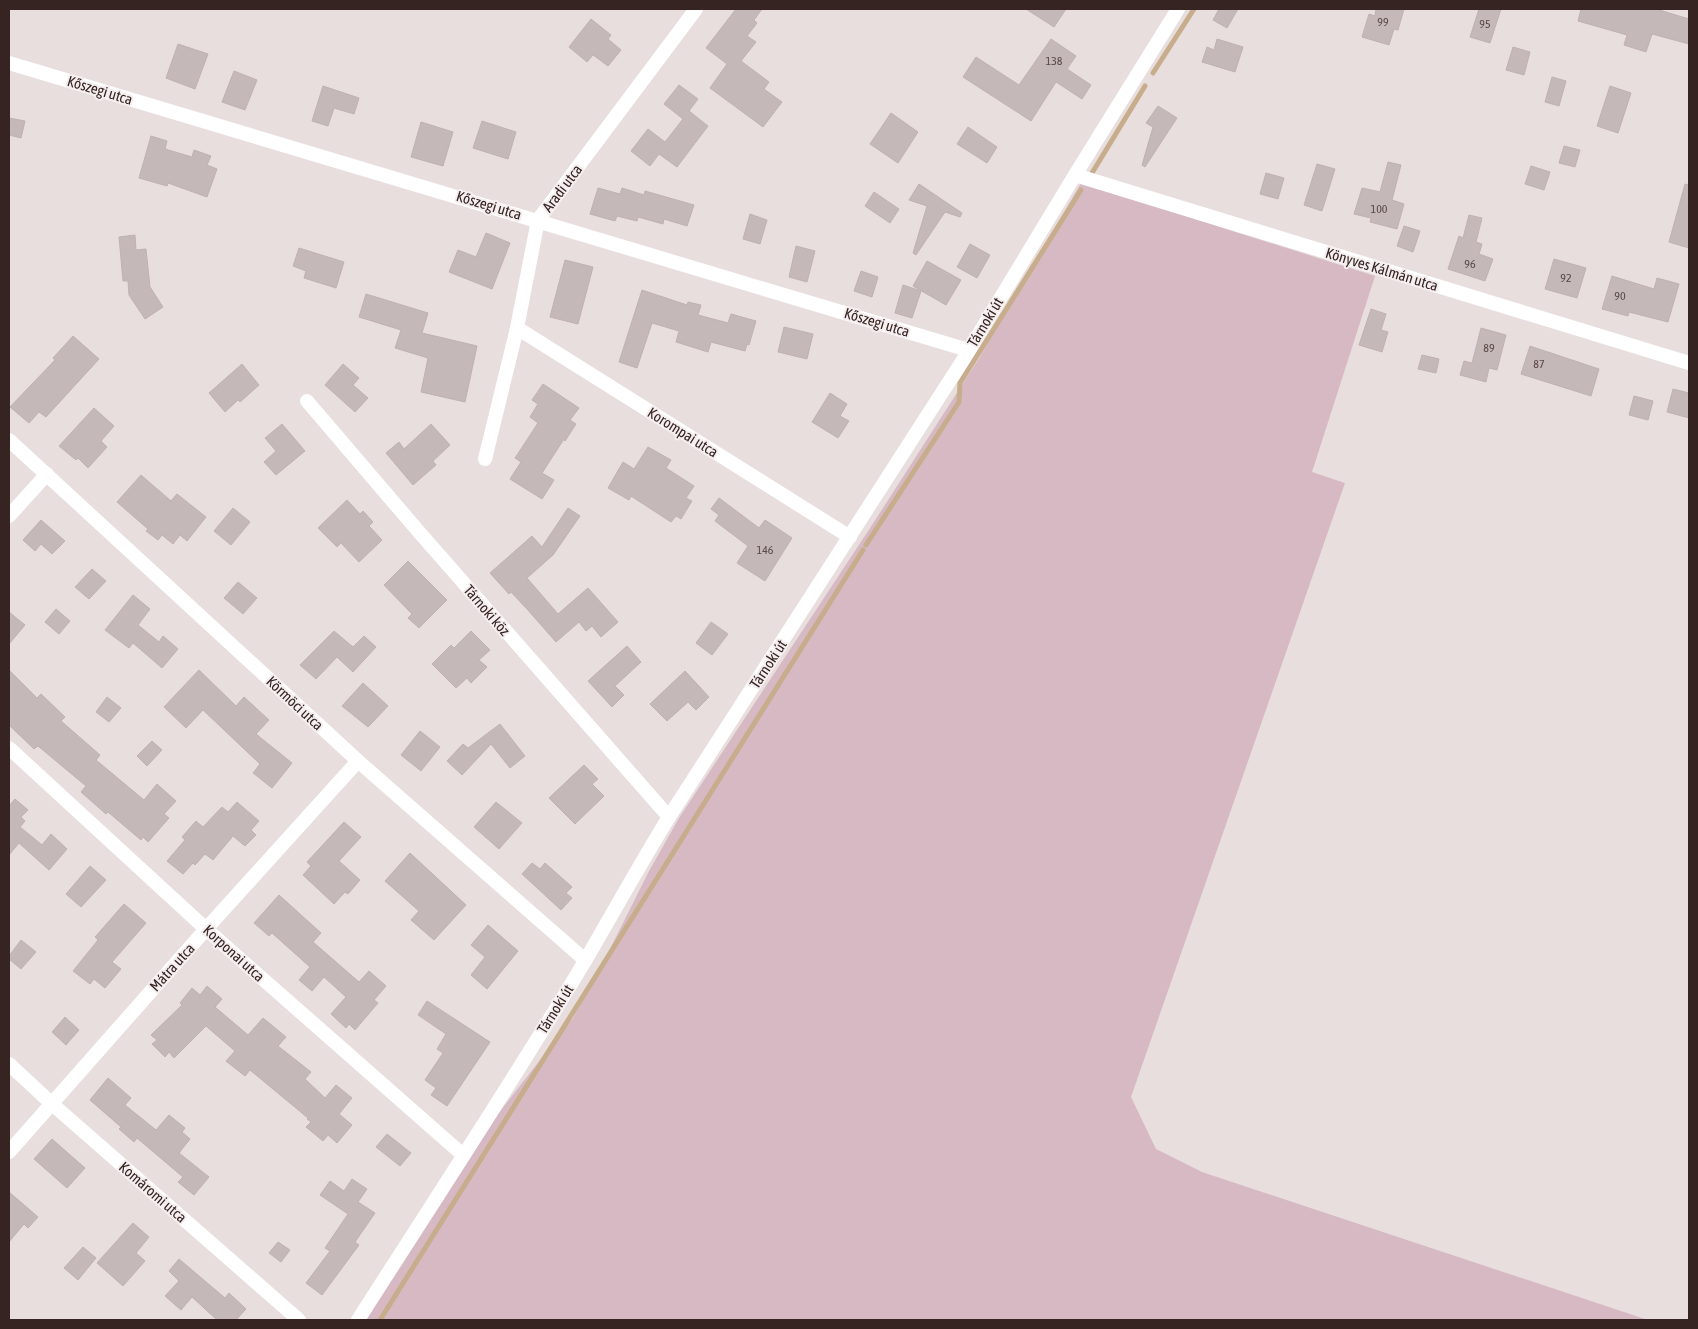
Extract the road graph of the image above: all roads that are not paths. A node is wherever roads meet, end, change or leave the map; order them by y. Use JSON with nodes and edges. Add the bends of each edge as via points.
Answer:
{"nodes":[{"id":1,"x":696,"y":9,"type":"edge"},
{"id":2,"x":1178,"y":9,"type":"edge"},
{"id":3,"x":9,"y":63,"type":"edge"},
{"id":4,"x":1075,"y":175,"type":"junction"},
{"id":5,"x":538,"y":220,"type":"junction"},
{"id":6,"x":516,"y":328,"type":"junction"},
{"id":7,"x":968,"y":350,"type":"junction"},
{"id":8,"x":1689,"y":363,"type":"edge"},
{"id":9,"x":307,"y":401,"type":"dead end"},
{"id":10,"x":9,"y":440,"type":"edge"},
{"id":11,"x":485,"y":459,"type":"dead end"},
{"id":12,"x":47,"y":474,"type":"junction"},
{"id":13,"x":9,"y":516,"type":"edge"},
{"id":14,"x":850,"y":536,"type":"junction"},
{"id":15,"x":9,"y":748,"type":"edge"},
{"id":16,"x":358,"y":761,"type":"junction"},
{"id":17,"x":669,"y":817,"type":"junction"},
{"id":18,"x":206,"y":928,"type":"junction"},
{"id":19,"x":585,"y":960,"type":"junction"},
{"id":20,"x":9,"y":1064,"type":"edge"},
{"id":21,"x":52,"y":1103,"type":"junction"},
{"id":22,"x":9,"y":1152,"type":"edge"},
{"id":23,"x":462,"y":1155,"type":"junction"},
{"id":24,"x":299,"y":1320,"type":"edge"},
{"id":25,"x":358,"y":1320,"type":"edge"}],
"edges":[{"from":1,"to":5,"type":"street","name":"Aradi utca"},
{"from":2,"to":4,"type":"street","name":"Tárnoki út"},
{"from":3,"to":5,"type":"street","name":"Kőszegi utca"},
{"from":4,"to":7,"type":"street","name":"Tárnoki út"},
{"from":4,"to":8,"type":"street","name":"Könyves Kálmán utca"},
{"from":5,"to":6,"type":"street","name":"Aradi utca"},
{"from":5,"to":7,"type":"street","name":"Kőszegi utca"},
{"from":6,"to":11,"type":"street","name":"Aradi utca"},
{"from":6,"to":14,"type":"street","name":"Korompai utca"},
{"from":7,"to":14,"type":"street","name":"Tárnoki út"},
{"from":9,"to":17,"type":"street","name":"Tárnoki köz"},
{"from":10,"to":12,"type":"street","name":"Körmöci utca"},
{"from":12,"to":13,"type":"street"},
{"from":12,"to":16,"type":"street","name":"Körmöci utca"},
{"from":14,"to":17,"type":"street","name":"Tárnoki út"},
{"from":15,"to":18,"type":"street","name":"Korponai utca"},
{"from":16,"to":18,"type":"street","name":"Mátra utca"},
{"from":16,"to":19,"type":"street","name":"Körmöci utca"},
{"from":17,"to":19,"type":"street","name":"Tárnoki út"},
{"from":18,"to":21,"type":"street","name":"Mátra utca"},
{"from":18,"to":23,"type":"street","name":"Korponai utca"},
{"from":19,"to":23,"type":"street","name":"Tárnoki út"},
{"from":20,"to":21,"type":"street","name":"Komáromi utca"},
{"from":21,"to":22,"type":"street","name":"Mátra utca"},
{"from":21,"to":24,"type":"street","name":"Komáromi utca"},
{"from":23,"to":25,"type":"street","name":"Tárnoki út"}]}
